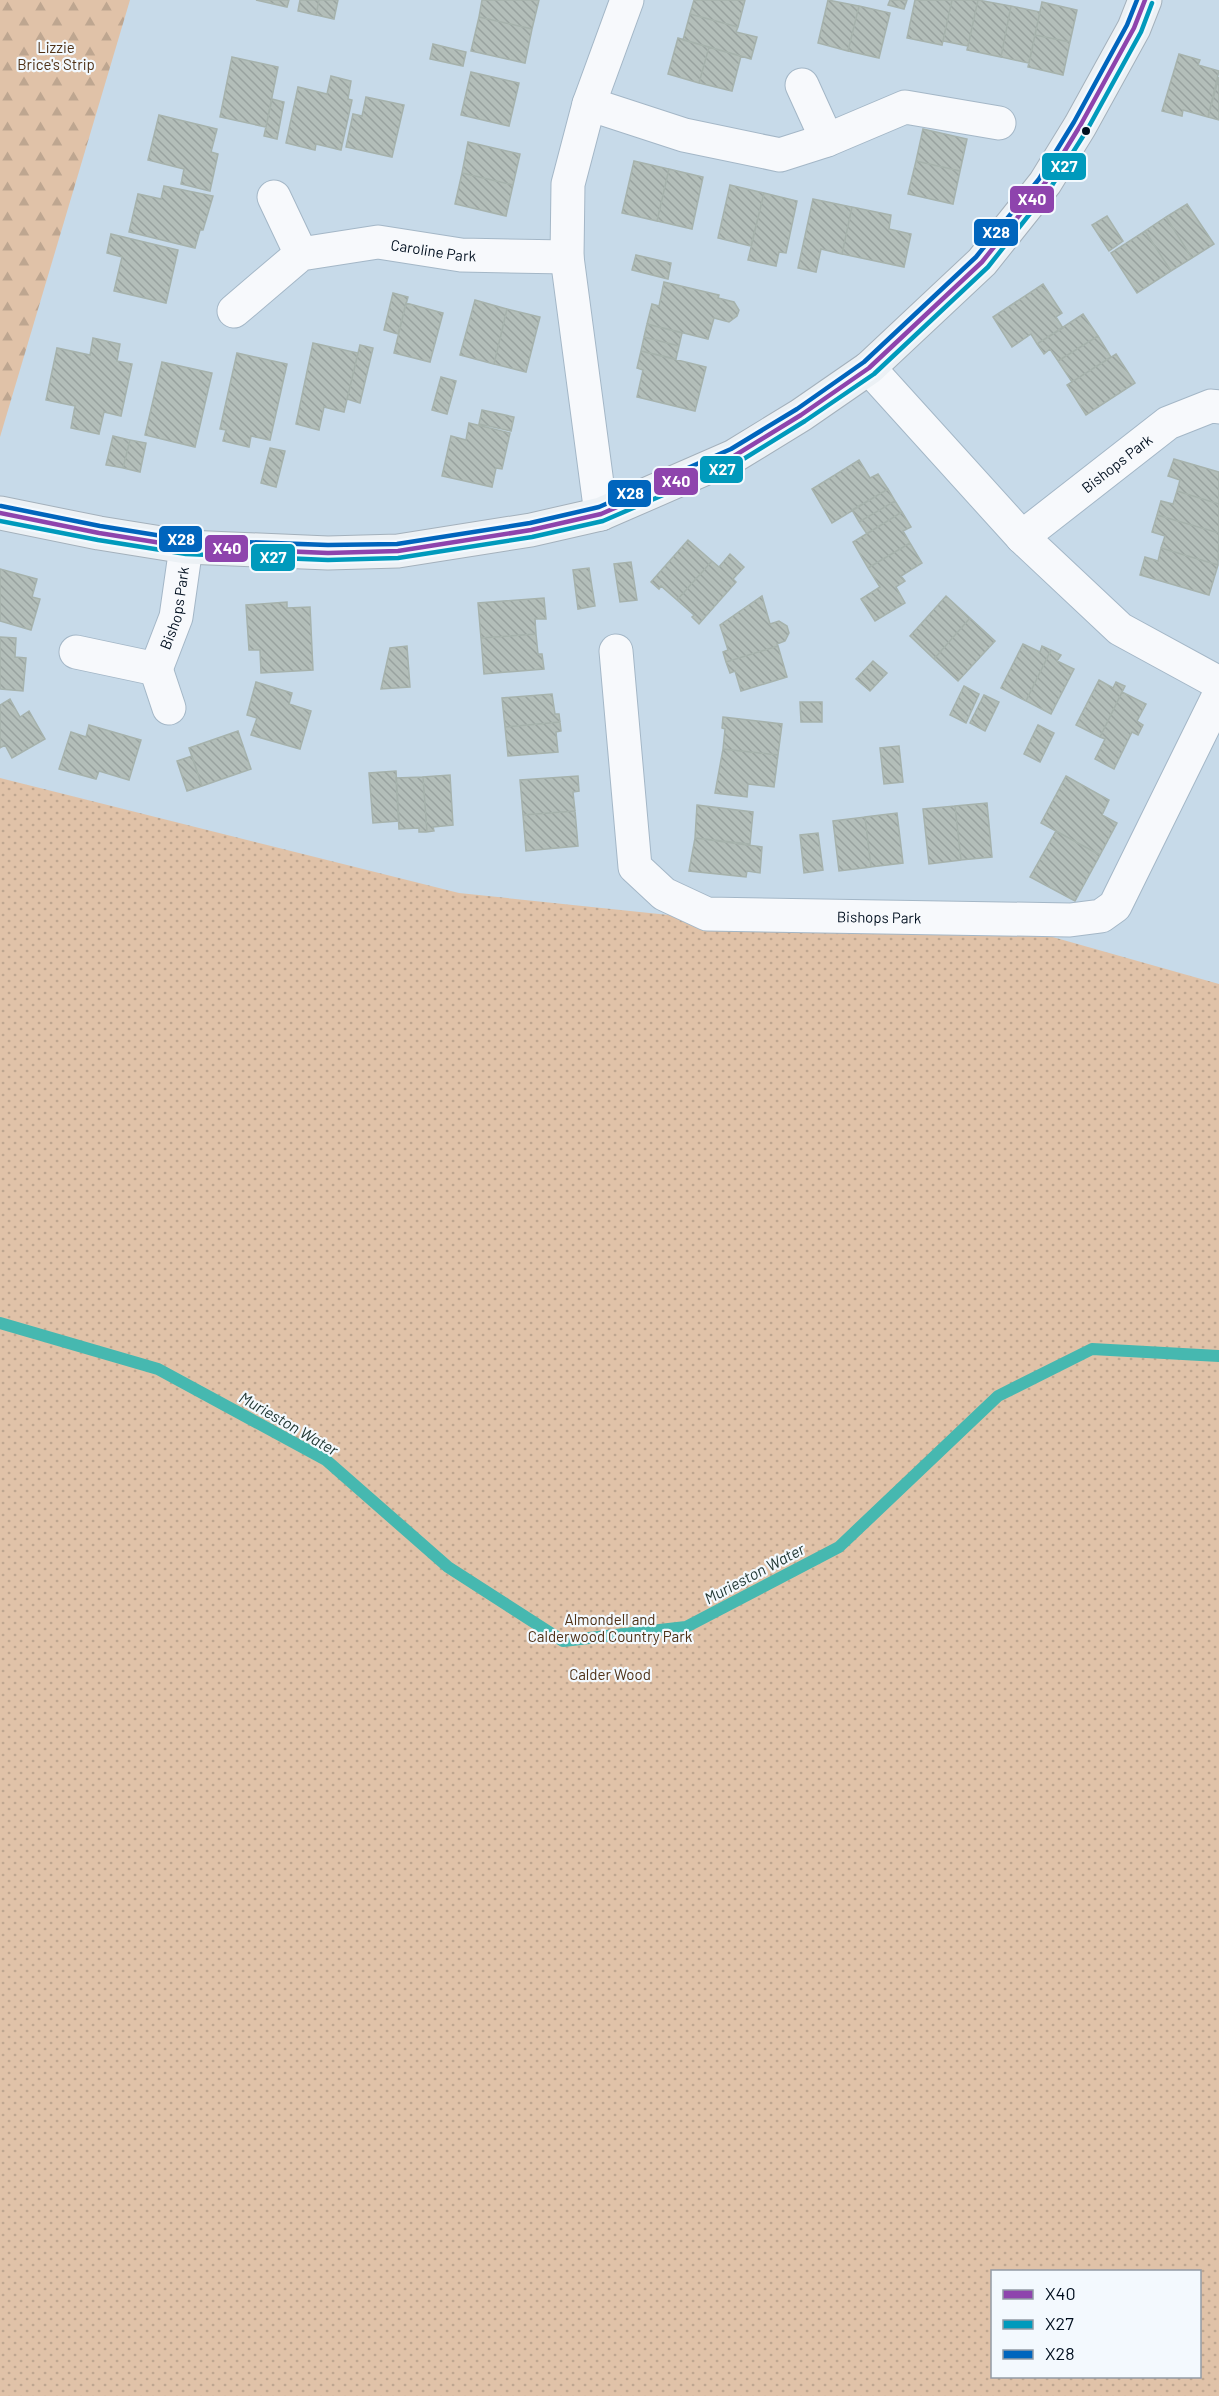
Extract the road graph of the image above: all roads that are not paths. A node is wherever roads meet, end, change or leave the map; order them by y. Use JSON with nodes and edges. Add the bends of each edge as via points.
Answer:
{"nodes":[{"id":1,"x":627,"y":0,"type":"edge"},
{"id":2,"x":1145,"y":0,"type":"edge"},
{"id":3,"x":802,"y":85,"type":"dead end"},
{"id":4,"x":589,"y":104,"type":"junction"},
{"id":5,"x":999,"y":123,"type":"dead end"},
{"id":6,"x":827,"y":140,"type":"junction"},
{"id":7,"x":274,"y":197,"type":"dead end"},
{"id":8,"x":301,"y":254,"type":"junction"},
{"id":9,"x":567,"y":257,"type":"junction"},
{"id":10,"x":234,"y":311,"type":"dead end"},
{"id":11,"x":869,"y":368,"type":"junction"},
{"id":12,"x":1219,"y":407,"type":"edge"},
{"id":13,"x":0,"y":513,"type":"edge"},
{"id":14,"x":601,"y":514,"type":"junction"},
{"id":15,"x":1022,"y":537,"type":"junction"},
{"id":16,"x":186,"y":547,"type":"junction"},
{"id":17,"x":616,"y":651,"type":"dead end"},
{"id":18,"x":76,"y":652,"type":"dead end"},
{"id":19,"x":156,"y":669,"type":"junction"},
{"id":20,"x":1219,"y":683,"type":"edge"},
{"id":21,"x":1219,"y":695,"type":"edge"},
{"id":22,"x":170,"y":708,"type":"dead end"}],
"edges":[{"from":1,"to":4,"type":"street"},
{"from":2,"to":11,"type":"main road","via":[[1134,28],[1045,183],[982,262]]},
{"from":3,"to":6,"type":"street"},
{"from":4,"to":6,"type":"street","via":[[684,135],[780,154]]},
{"from":4,"to":9,"type":"street","via":[[568,184]]},
{"from":5,"to":6,"type":"street","via":[[905,107]]},
{"from":7,"to":8,"type":"street"},
{"from":8,"to":9,"type":"street","name":"Caroline Park","via":[[378,242],[461,255]]},
{"from":8,"to":10,"type":"street"},
{"from":9,"to":14,"type":"street"},
{"from":11,"to":14,"type":"main road","via":[[734,456]]},
{"from":11,"to":15,"type":"street"},
{"from":12,"to":15,"type":"street","name":"Bishops Park","via":[[1211,406],[1168,423]]},
{"from":13,"to":16,"type":"main road"},
{"from":14,"to":16,"type":"main road","via":[[531,530],[398,551],[328,553]]},
{"from":15,"to":20,"type":"street","via":[[1120,629]]},
{"from":16,"to":19,"type":"street","name":"Bishops Park","via":[[176,617]]},
{"from":17,"to":21,"type":"street","name":"Bishops Park","via":[[635,867],[664,894],[707,914],[1070,920],[1101,916],[1115,906]]},
{"from":18,"to":19,"type":"street","name":"Bishops Park"},
{"from":19,"to":22,"type":"street","name":"Bishops Park"}]}
